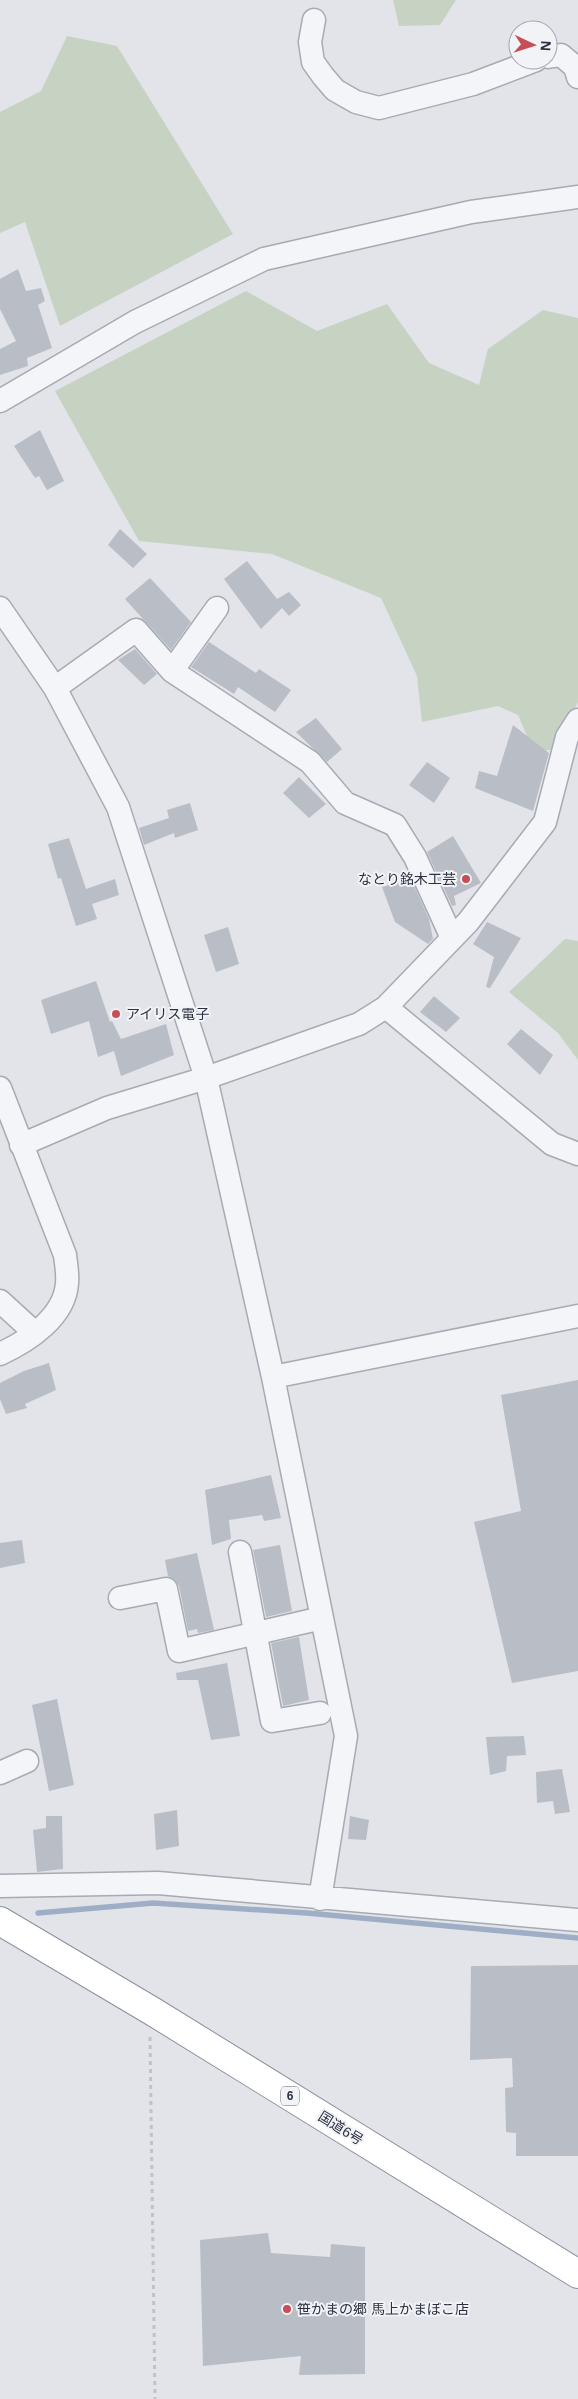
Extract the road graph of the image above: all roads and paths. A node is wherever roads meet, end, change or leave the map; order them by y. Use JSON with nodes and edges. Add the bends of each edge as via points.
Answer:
{"nodes":[{"id":1,"x":314,"y":20,"type":"dead end"},
{"id":2,"x":558,"y":55,"type":"edge"},
{"id":3,"x":510,"y":70,"type":"edge"},
{"id":4,"x":578,"y":77,"type":"edge"},
{"id":5,"x":578,"y":197,"type":"edge"},
{"id":6,"x":0,"y":401,"type":"edge"},
{"id":7,"x":0,"y":608,"type":"edge"},
{"id":8,"x":217,"y":608,"type":"dead end"},
{"id":9,"x":172,"y":671,"type":"junction"},
{"id":10,"x":55,"y":688,"type":"junction"},
{"id":11,"x":578,"y":720,"type":"edge"},
{"id":12,"x":452,"y":938,"type":"junction"},
{"id":13,"x":386,"y":1007,"type":"junction"},
{"id":14,"x":206,"y":1078,"type":"junction"},
{"id":15,"x":0,"y":1088,"type":"edge"},
{"id":16,"x":21,"y":1145,"type":"junction"},
{"id":17,"x":578,"y":1154,"type":"edge"},
{"id":18,"x":0,"y":1301,"type":"edge"},
{"id":19,"x":578,"y":1316,"type":"edge"},
{"id":20,"x":35,"y":1333,"type":"junction"},
{"id":21,"x":0,"y":1354,"type":"edge"},
{"id":22,"x":273,"y":1377,"type":"junction"},
{"id":23,"x":240,"y":1552,"type":"dead end"},
{"id":24,"x":120,"y":1598,"type":"dead end"},
{"id":25,"x":322,"y":1618,"type":"junction"},
{"id":26,"x":256,"y":1634,"type":"junction"},
{"id":27,"x":320,"y":1713,"type":"dead end"},
{"id":28,"x":28,"y":1760,"type":"dead end"},
{"id":29,"x":0,"y":1773,"type":"edge"},
{"id":30,"x":0,"y":1886,"type":"edge"},
{"id":31,"x":320,"y":1899,"type":"junction"},
{"id":32,"x":578,"y":1920,"type":"edge"},
{"id":33,"x":0,"y":1921,"type":"edge"},
{"id":34,"x":152,"y":2011,"type":"junction"},
{"id":35,"x":578,"y":2274,"type":"edge"},
{"id":36,"x":155,"y":2399,"type":"edge"}],
"edges":[{"from":1,"to":3,"type":"street","via":[[310,42],[313,62],[323,76],[335,90],[356,102],[379,108],[474,84]]},
{"from":2,"to":4,"type":"street","via":[[575,67]]},
{"from":5,"to":6,"type":"street","via":[[472,212],[264,259],[135,322]]},
{"from":7,"to":10,"type":"street"},
{"from":8,"to":9,"type":"street"},
{"from":9,"to":10,"type":"street","via":[[136,630]]},
{"from":9,"to":12,"type":"street","via":[[310,762],[345,803],[395,825],[415,857]]},
{"from":10,"to":14,"type":"street","via":[[118,806]]},
{"from":11,"to":12,"type":"street","via":[[567,737],[545,822]]},
{"from":12,"to":13,"type":"street"},
{"from":13,"to":14,"type":"street","via":[[359,1024]]},
{"from":13,"to":17,"type":"street","via":[[552,1144]]},
{"from":14,"to":16,"type":"street","via":[[107,1108]]},
{"from":14,"to":22,"type":"street"},
{"from":15,"to":16,"type":"street"},
{"from":16,"to":20,"type":"street","via":[[65,1255],[67,1284],[59,1307],[47,1325]]},
{"from":18,"to":20,"type":"street"},
{"from":19,"to":22,"type":"street"},
{"from":20,"to":21,"type":"street"},
{"from":22,"to":25,"type":"street"},
{"from":23,"to":26,"type":"street"},
{"from":24,"to":26,"type":"street","via":[[166,1589],[179,1651]]},
{"from":25,"to":26,"type":"street"},
{"from":25,"to":31,"type":"street","via":[[346,1736]]},
{"from":26,"to":27,"type":"street","via":[[272,1721]]},
{"from":28,"to":29,"type":"street"},
{"from":30,"to":31,"type":"street","via":[[158,1883]]},
{"from":31,"to":32,"type":"street"},
{"from":33,"to":34,"type":"highway","name":"国道6号","number":"6"},
{"from":34,"to":35,"type":"highway","name":"国道6号","number":"6"},
{"from":34,"to":36,"type":"path"}]}
